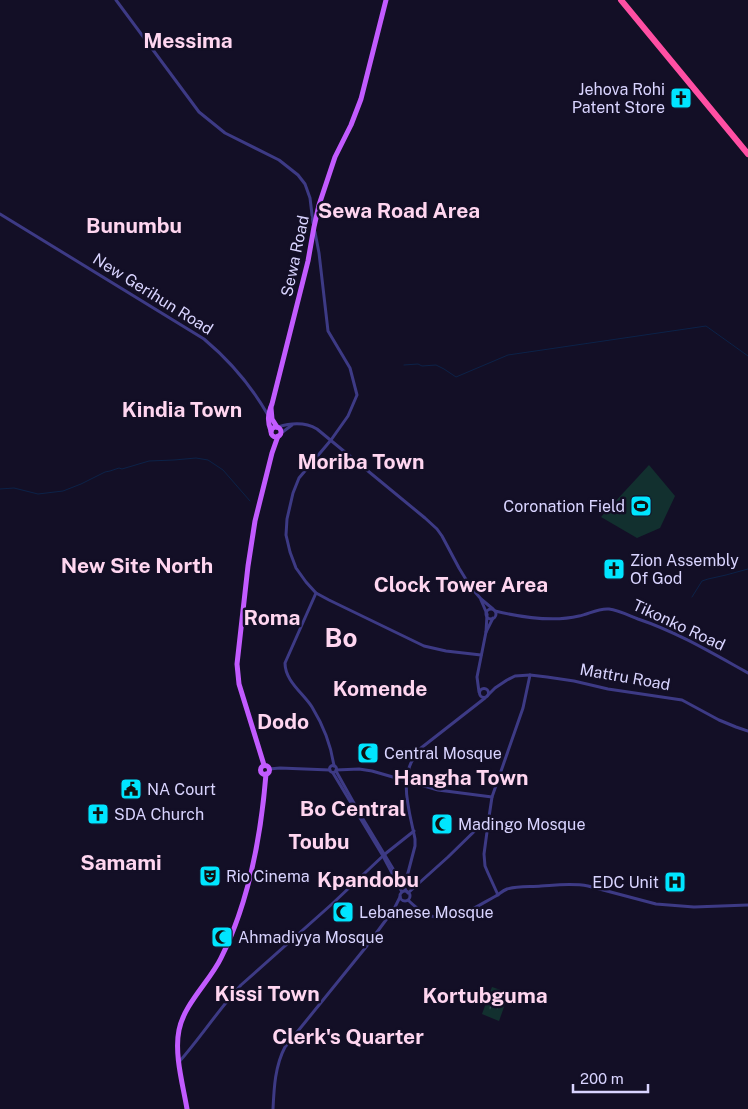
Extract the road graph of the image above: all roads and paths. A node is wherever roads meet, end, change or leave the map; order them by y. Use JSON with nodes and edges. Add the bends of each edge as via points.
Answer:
{"nodes":[{"id":1,"x":116,"y":0,"type":"edge"},
{"id":2,"x":386,"y":0,"type":"edge"},
{"id":3,"x":621,"y":0,"type":"edge"},
{"id":4,"x":748,"y":154,"type":"edge"},
{"id":5,"x":0,"y":214,"type":"edge"},
{"id":6,"x":314,"y":227,"type":"junction"},
{"id":7,"x":271,"y":406,"type":"junction"},
{"id":8,"x":268,"y":415,"type":"junction"},
{"id":9,"x":272,"y":419,"type":"junction"},
{"id":10,"x":295,"y":424,"type":"junction"},
{"id":11,"x":278,"y":427,"type":"junction"},
{"id":12,"x":271,"y":433,"type":"junction"},
{"id":13,"x":279,"y":435,"type":"junction"},
{"id":14,"x":331,"y":440,"type":"junction"},
{"id":15,"x":272,"y":453,"type":"junction"},
{"id":16,"x":316,"y":593,"type":"junction"},
{"id":17,"x":481,"y":599,"type":"junction"},
{"id":18,"x":494,"y":610,"type":"junction"},
{"id":19,"x":509,"y":614,"type":"junction"},
{"id":20,"x":487,"y":615,"type":"junction"},
{"id":21,"x":494,"y":618,"type":"junction"},
{"id":22,"x":486,"y":632,"type":"junction"},
{"id":23,"x":481,"y":655,"type":"junction"},
{"id":24,"x":748,"y":673,"type":"edge"},
{"id":25,"x":530,"y":675,"type":"junction"},
{"id":26,"x":477,"y":680,"type":"junction"},
{"id":27,"x":484,"y":688,"type":"junction"},
{"id":28,"x":495,"y":688,"type":"junction"},
{"id":29,"x":479,"y":694,"type":"junction"},
{"id":30,"x":486,"y":697,"type":"junction"},
{"id":31,"x":476,"y":703,"type":"junction"},
{"id":32,"x":748,"y":731,"type":"edge"},
{"id":33,"x":334,"y":770,"type":"junction"},
{"id":34,"x":267,"y":772,"type":"junction"},
{"id":35,"x":406,"y":781,"type":"junction"},
{"id":36,"x":492,"y":797,"type":"junction"},
{"id":37,"x":489,"y":817,"type":"junction"},
{"id":38,"x":414,"y":832,"type":"junction"},
{"id":39,"x":384,"y":855,"type":"junction"},
{"id":40,"x":402,"y":888,"type":"junction"},
{"id":41,"x":407,"y":892,"type":"junction"},
{"id":42,"x":498,"y":895,"type":"junction"},
{"id":43,"x":400,"y":897,"type":"junction"},
{"id":44,"x":406,"y":900,"type":"junction"},
{"id":45,"x":748,"y":905,"type":"edge"},
{"id":46,"x":394,"y":908,"type":"junction"},
{"id":47,"x":179,"y":1062,"type":"junction"},
{"id":48,"x":187,"y":1109,"type":"edge"},
{"id":49,"x":273,"y":1109,"type":"edge"}],
"edges":[{"from":1,"to":6,"type":"street","via":[[199,112],[225,133],[279,160],[298,175],[310,198]]},
{"from":2,"to":6,"type":"main road","name":"Sewa Road","via":[[361,99],[331,168]]},
{"from":3,"to":4,"type":"highway"},
{"from":5,"to":8,"type":"street","name":"New Gerihun Road","via":[[204,339],[241,377]]},
{"from":6,"to":7,"type":"main road","name":"Sewa Road"},
{"from":6,"to":14,"type":"street","via":[[328,331],[350,368],[357,395],[348,416]]},
{"from":7,"to":8,"type":"main road"},
{"from":7,"to":9,"type":"main road"},
{"from":8,"to":9,"type":"street","name":"New Gerihun Road"},
{"from":8,"to":12,"type":"main road"},
{"from":9,"to":11,"type":"main road"},
{"from":10,"to":11,"type":"street"},
{"from":10,"to":13,"type":"street"},
{"from":10,"to":14,"type":"street","via":[[314,427]]},
{"from":11,"to":12,"type":"main road","via":[[273,427]]},
{"from":11,"to":13,"type":"main road"},
{"from":12,"to":13,"type":"main road"},
{"from":12,"to":15,"type":"main road"},
{"from":13,"to":15,"type":"main road"},
{"from":14,"to":16,"type":"street","via":[[299,478],[287,519],[286,535],[296,568]]},
{"from":14,"to":17,"type":"street","via":[[437,529]]},
{"from":15,"to":34,"type":"main road","via":[[255,521],[237,664],[238,684]]},
{"from":16,"to":23,"type":"street","via":[[424,646]]},
{"from":16,"to":33,"type":"street","via":[[285,668],[323,728],[331,748]]},
{"from":17,"to":18,"type":"street"},
{"from":17,"to":20,"type":"street"},
{"from":18,"to":19,"type":"street"},
{"from":18,"to":20,"type":"street","via":[[488,610]]},
{"from":18,"to":21,"type":"street"},
{"from":19,"to":21,"type":"street"},
{"from":19,"to":24,"type":"street","name":"Tikonko Road","via":[[562,618],[598,609],[614,610],[667,630]]},
{"from":20,"to":21,"type":"street"},
{"from":20,"to":22,"type":"street"},
{"from":21,"to":22,"type":"street"},
{"from":22,"to":23,"type":"street"},
{"from":23,"to":26,"type":"street"},
{"from":25,"to":28,"type":"street","name":"Mattru Road","via":[[516,676]]},
{"from":25,"to":32,"type":"street","name":"Mattru Road","via":[[682,700]]},
{"from":25,"to":36,"type":"street","via":[[524,708]]},
{"from":26,"to":27,"type":"street"},
{"from":26,"to":29,"type":"street"},
{"from":27,"to":28,"type":"street","name":"Mattru Road"},
{"from":27,"to":29,"type":"street"},
{"from":27,"to":30,"type":"street","via":[[488,692]]},
{"from":28,"to":30,"type":"street","name":"Mattru Road"},
{"from":29,"to":30,"type":"street"},
{"from":29,"to":31,"type":"street"},
{"from":30,"to":31,"type":"street","name":"Mattru Road"},
{"from":31,"to":35,"type":"street","via":[[415,755]]},
{"from":33,"to":34,"type":"street","via":[[280,768]]},
{"from":33,"to":35,"type":"street","via":[[359,769]]},
{"from":33,"to":39,"type":"street"},
{"from":34,"to":47,"type":"main road","via":[[261,822],[240,911],[222,956],[183,1018],[178,1038]]},
{"from":35,"to":36,"type":"street","via":[[445,791]]},
{"from":35,"to":38,"type":"street"},
{"from":36,"to":37,"type":"street"},
{"from":37,"to":41,"type":"street","via":[[448,858]]},
{"from":37,"to":42,"type":"street","via":[[485,866]]},
{"from":38,"to":39,"type":"street"},
{"from":38,"to":40,"type":"street","via":[[415,846]]},
{"from":39,"to":40,"type":"street"},
{"from":39,"to":47,"type":"street","via":[[241,985]]},
{"from":40,"to":41,"type":"street"},
{"from":40,"to":43,"type":"street"},
{"from":41,"to":44,"type":"street","via":[[409,897]]},
{"from":42,"to":44,"type":"street","via":[[445,919],[436,918]]},
{"from":42,"to":45,"type":"street","via":[[508,889],[576,884],[656,904],[694,907]]},
{"from":43,"to":44,"type":"street"},
{"from":43,"to":46,"type":"street"},
{"from":44,"to":46,"type":"street"},
{"from":46,"to":49,"type":"street","via":[[285,1048],[277,1066]]},
{"from":47,"to":48,"type":"main road"}]}
